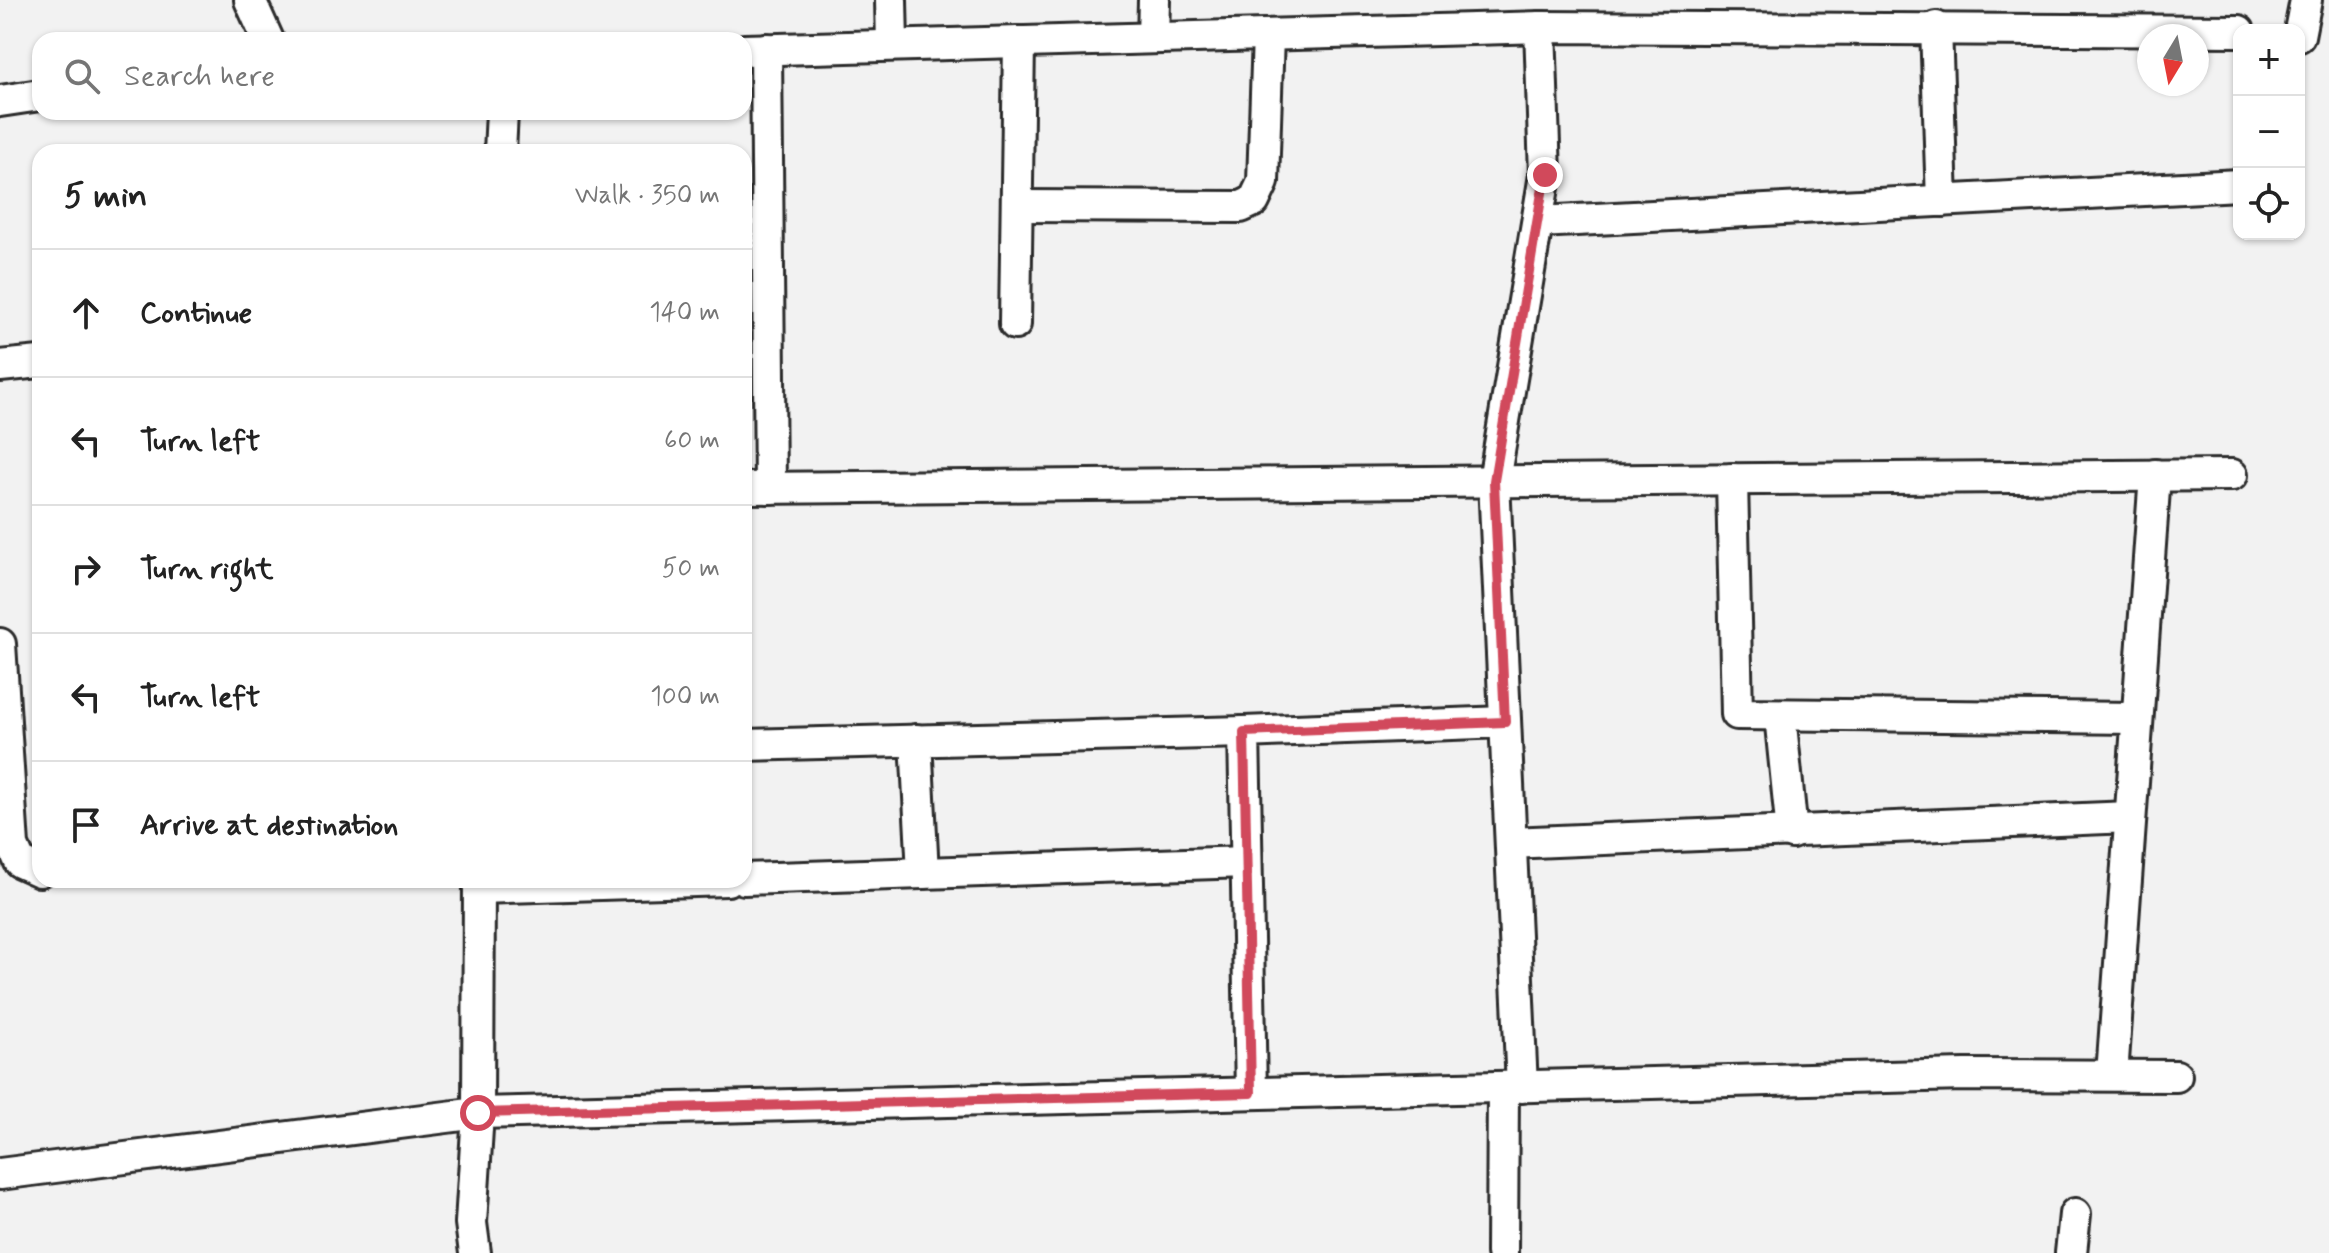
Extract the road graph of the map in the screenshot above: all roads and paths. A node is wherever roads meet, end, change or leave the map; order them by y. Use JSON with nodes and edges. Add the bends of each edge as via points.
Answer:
{"nodes":[{"id":1,"x":250,"y":0,"type":"edge"},
{"id":2,"x":891,"y":0,"type":"edge"},
{"id":3,"x":1154,"y":0,"type":"edge"},
{"id":4,"x":2306,"y":0,"type":"edge"},
{"id":5,"x":1920,"y":18,"type":"edge"},
{"id":6,"x":2301,"y":24,"type":"edge"},
{"id":7,"x":1540,"y":27,"type":"junction"},
{"id":8,"x":2233,"y":31,"type":"edge"},
{"id":9,"x":264,"y":32,"type":"edge"},
{"id":10,"x":1268,"y":35,"type":"junction"},
{"id":11,"x":1153,"y":38,"type":"junction"},
{"id":12,"x":1019,"y":42,"type":"junction"},
{"id":13,"x":892,"y":45,"type":"junction"},
{"id":14,"x":755,"y":50,"type":"edge"},
{"id":15,"x":32,"y":96,"type":"edge"},
{"id":16,"x":0,"y":101,"type":"edge"},
{"id":17,"x":502,"y":120,"type":"edge"},
{"id":18,"x":500,"y":144,"type":"edge"},
{"id":19,"x":2233,"y":185,"type":"edge"},
{"id":20,"x":1942,"y":201,"type":"junction"},
{"id":21,"x":1017,"y":206,"type":"junction"},
{"id":22,"x":1539,"y":222,"type":"junction"},
{"id":23,"x":1015,"y":324,"type":"dead end"},
{"id":24,"x":32,"y":363,"type":"edge"},
{"id":25,"x":0,"y":366,"type":"edge"},
{"id":26,"x":2155,"y":475,"type":"junction"},
{"id":27,"x":2232,"y":475,"type":"dead end"},
{"id":28,"x":1732,"y":479,"type":"junction"},
{"id":29,"x":1494,"y":481,"type":"junction"},
{"id":30,"x":757,"y":488,"type":"edge"},
{"id":31,"x":0,"y":644,"type":"edge"},
{"id":32,"x":1780,"y":715,"type":"junction"},
{"id":33,"x":2137,"y":718,"type":"junction"},
{"id":34,"x":1505,"y":722,"type":"junction"},
{"id":35,"x":1244,"y":732,"type":"junction"},
{"id":36,"x":916,"y":740,"type":"junction"},
{"id":37,"x":752,"y":745,"type":"edge"},
{"id":38,"x":2130,"y":817,"type":"junction"},
{"id":39,"x":1792,"y":833,"type":"junction"},
{"id":40,"x":1511,"y":843,"type":"junction"},
{"id":41,"x":1246,"y":862,"type":"junction"},
{"id":42,"x":32,"y":867,"type":"edge"},
{"id":43,"x":923,"y":873,"type":"junction"},
{"id":44,"x":752,"y":879,"type":"edge"},
{"id":45,"x":479,"y":888,"type":"edge"},
{"id":46,"x":2112,"y":1075,"type":"junction"},
{"id":47,"x":2176,"y":1076,"type":"dead end"},
{"id":48,"x":1513,"y":1087,"type":"junction"},
{"id":49,"x":1251,"y":1093,"type":"junction"},
{"id":50,"x":478,"y":1113,"type":"junction"},
{"id":51,"x":0,"y":1174,"type":"edge"},
{"id":52,"x":2075,"y":1214,"type":"dead end"},
{"id":53,"x":475,"y":1253,"type":"edge"},
{"id":54,"x":1502,"y":1253,"type":"edge"},
{"id":55,"x":2071,"y":1253,"type":"edge"}],
"edges":[{"from":1,"to":9,"type":"street"},
{"from":2,"to":13,"type":"street"},
{"from":3,"to":11,"type":"street"},
{"from":4,"to":6,"type":"street"},
{"from":5,"to":7,"type":"street"},
{"from":5,"to":8,"type":"street"},
{"from":5,"to":20,"type":"street"},
{"from":7,"to":10,"type":"street"},
{"from":7,"to":22,"type":"street","via":[[1545,175]]},
{"from":10,"to":11,"type":"street"},
{"from":10,"to":21,"type":"street","via":[[1263,182],[1254,201],[1241,207]]},
{"from":11,"to":12,"type":"street"},
{"from":12,"to":13,"type":"street"},
{"from":12,"to":21,"type":"street"},
{"from":13,"to":14,"type":"street"},
{"from":14,"to":30,"type":"street"},
{"from":15,"to":16,"type":"street"},
{"from":17,"to":18,"type":"street"},
{"from":19,"to":20,"type":"street"},
{"from":20,"to":22,"type":"street"},
{"from":21,"to":23,"type":"street"},
{"from":22,"to":29,"type":"street"},
{"from":24,"to":25,"type":"street"},
{"from":26,"to":27,"type":"street"},
{"from":26,"to":28,"type":"street"},
{"from":26,"to":33,"type":"street"},
{"from":28,"to":29,"type":"street"},
{"from":28,"to":32,"type":"street","via":[[1737,714]]},
{"from":29,"to":30,"type":"street"},
{"from":29,"to":34,"type":"street"},
{"from":31,"to":42,"type":"street","via":[[13,846],[20,862]]},
{"from":32,"to":33,"type":"street"},
{"from":32,"to":39,"type":"street"},
{"from":33,"to":38,"type":"street"},
{"from":34,"to":35,"type":"street"},
{"from":34,"to":40,"type":"street"},
{"from":35,"to":36,"type":"street"},
{"from":35,"to":41,"type":"street"},
{"from":36,"to":37,"type":"street"},
{"from":36,"to":43,"type":"street"},
{"from":38,"to":39,"type":"street"},
{"from":38,"to":46,"type":"street"},
{"from":39,"to":40,"type":"street"},
{"from":40,"to":48,"type":"street"},
{"from":41,"to":43,"type":"street"},
{"from":41,"to":49,"type":"street"},
{"from":43,"to":44,"type":"street"},
{"from":45,"to":50,"type":"street"},
{"from":46,"to":47,"type":"street"},
{"from":46,"to":48,"type":"street"},
{"from":48,"to":49,"type":"street"},
{"from":48,"to":54,"type":"street"},
{"from":49,"to":50,"type":"street"},
{"from":50,"to":51,"type":"street"},
{"from":50,"to":53,"type":"street","via":[[471,1223]]},
{"from":52,"to":55,"type":"street"}]}
